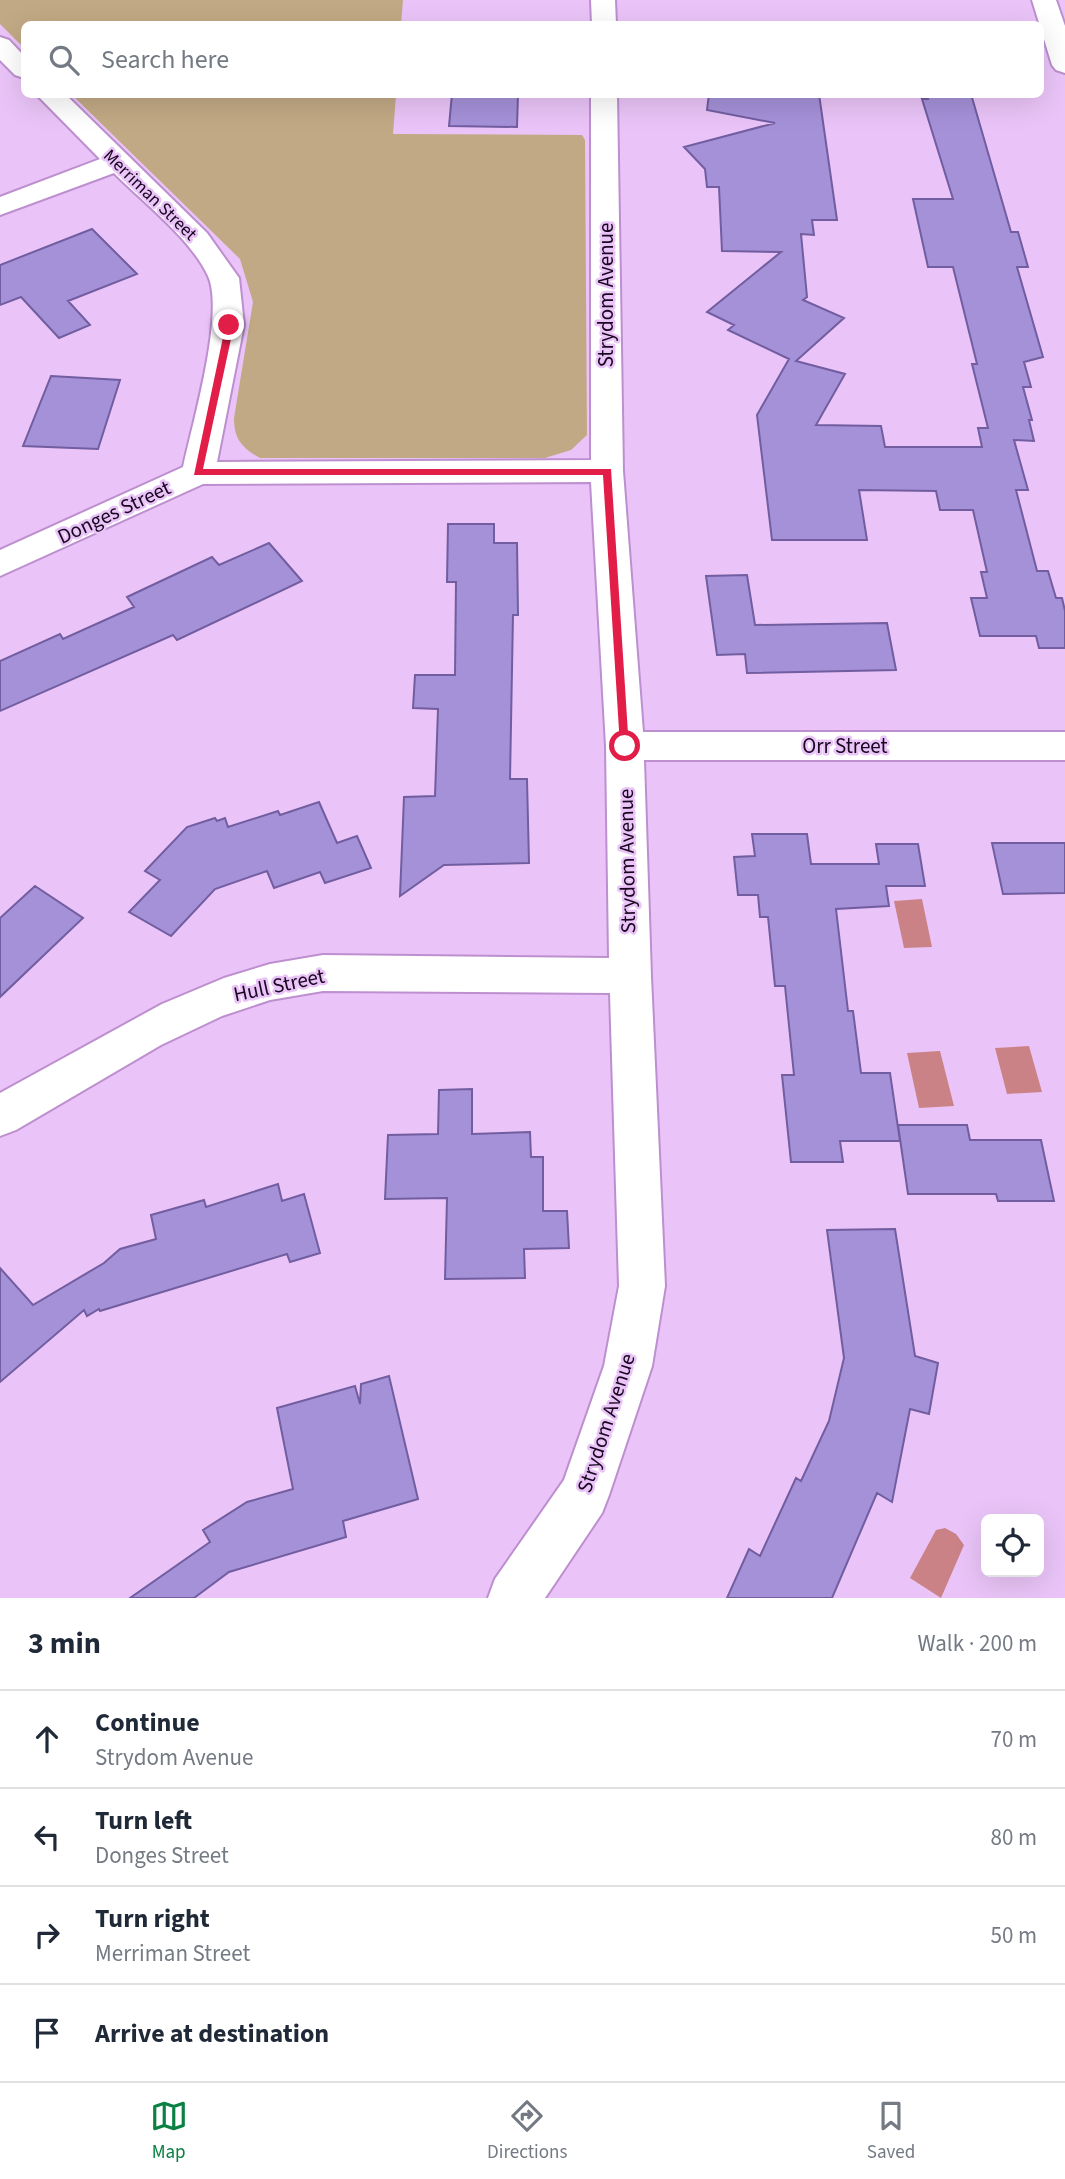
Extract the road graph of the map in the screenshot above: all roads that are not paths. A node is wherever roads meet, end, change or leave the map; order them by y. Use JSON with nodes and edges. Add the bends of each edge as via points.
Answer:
{"nodes":[{"id":1,"x":603,"y":0,"type":"edge"},
{"id":2,"x":1044,"y":0,"type":"edge"},
{"id":3,"x":604,"y":21,"type":"edge"},
{"id":4,"x":0,"y":45,"type":"edge"},
{"id":5,"x":1065,"y":65,"type":"edge"},
{"id":6,"x":21,"y":67,"type":"edge"},
{"id":7,"x":53,"y":98,"type":"edge"},
{"id":8,"x":604,"y":98,"type":"edge"},
{"id":9,"x":116,"y":163,"type":"junction"},
{"id":10,"x":0,"y":207,"type":"edge"},
{"id":11,"x":607,"y":471,"type":"junction"},
{"id":12,"x":198,"y":473,"type":"junction"},
{"id":13,"x":0,"y":564,"type":"edge"},
{"id":14,"x":625,"y":746,"type":"junction"},
{"id":15,"x":1065,"y":746,"type":"edge"},
{"id":16,"x":629,"y":976,"type":"junction"},
{"id":17,"x":0,"y":1116,"type":"edge"},
{"id":18,"x":514,"y":1598,"type":"edge"}],
"edges":[{"from":1,"to":3,"type":"street"},
{"from":2,"to":5,"type":"street"},
{"from":4,"to":6,"type":"street"},
{"from":7,"to":9,"type":"street","name":"Merriman Street"},
{"from":8,"to":11,"type":"street","name":"Strydom Avenue"},
{"from":9,"to":10,"type":"street"},
{"from":9,"to":12,"type":"street","name":"Merriman Street","via":[[197,239],[224,278],[229,325]]},
{"from":11,"to":12,"type":"street","name":"Donges Street"},
{"from":11,"to":14,"type":"street","name":"Strydom Avenue"},
{"from":12,"to":13,"type":"street","name":"Donges Street"},
{"from":14,"to":15,"type":"street","name":"Orr Street"},
{"from":14,"to":16,"type":"street","name":"Strydom Avenue"},
{"from":16,"to":17,"type":"street","name":"Hull Street","via":[[324,973],[240,990],[127,1043]]},
{"from":16,"to":18,"type":"street","name":"Strydom Avenue","via":[[642,1286],[628,1366],[584,1495]]}]}
